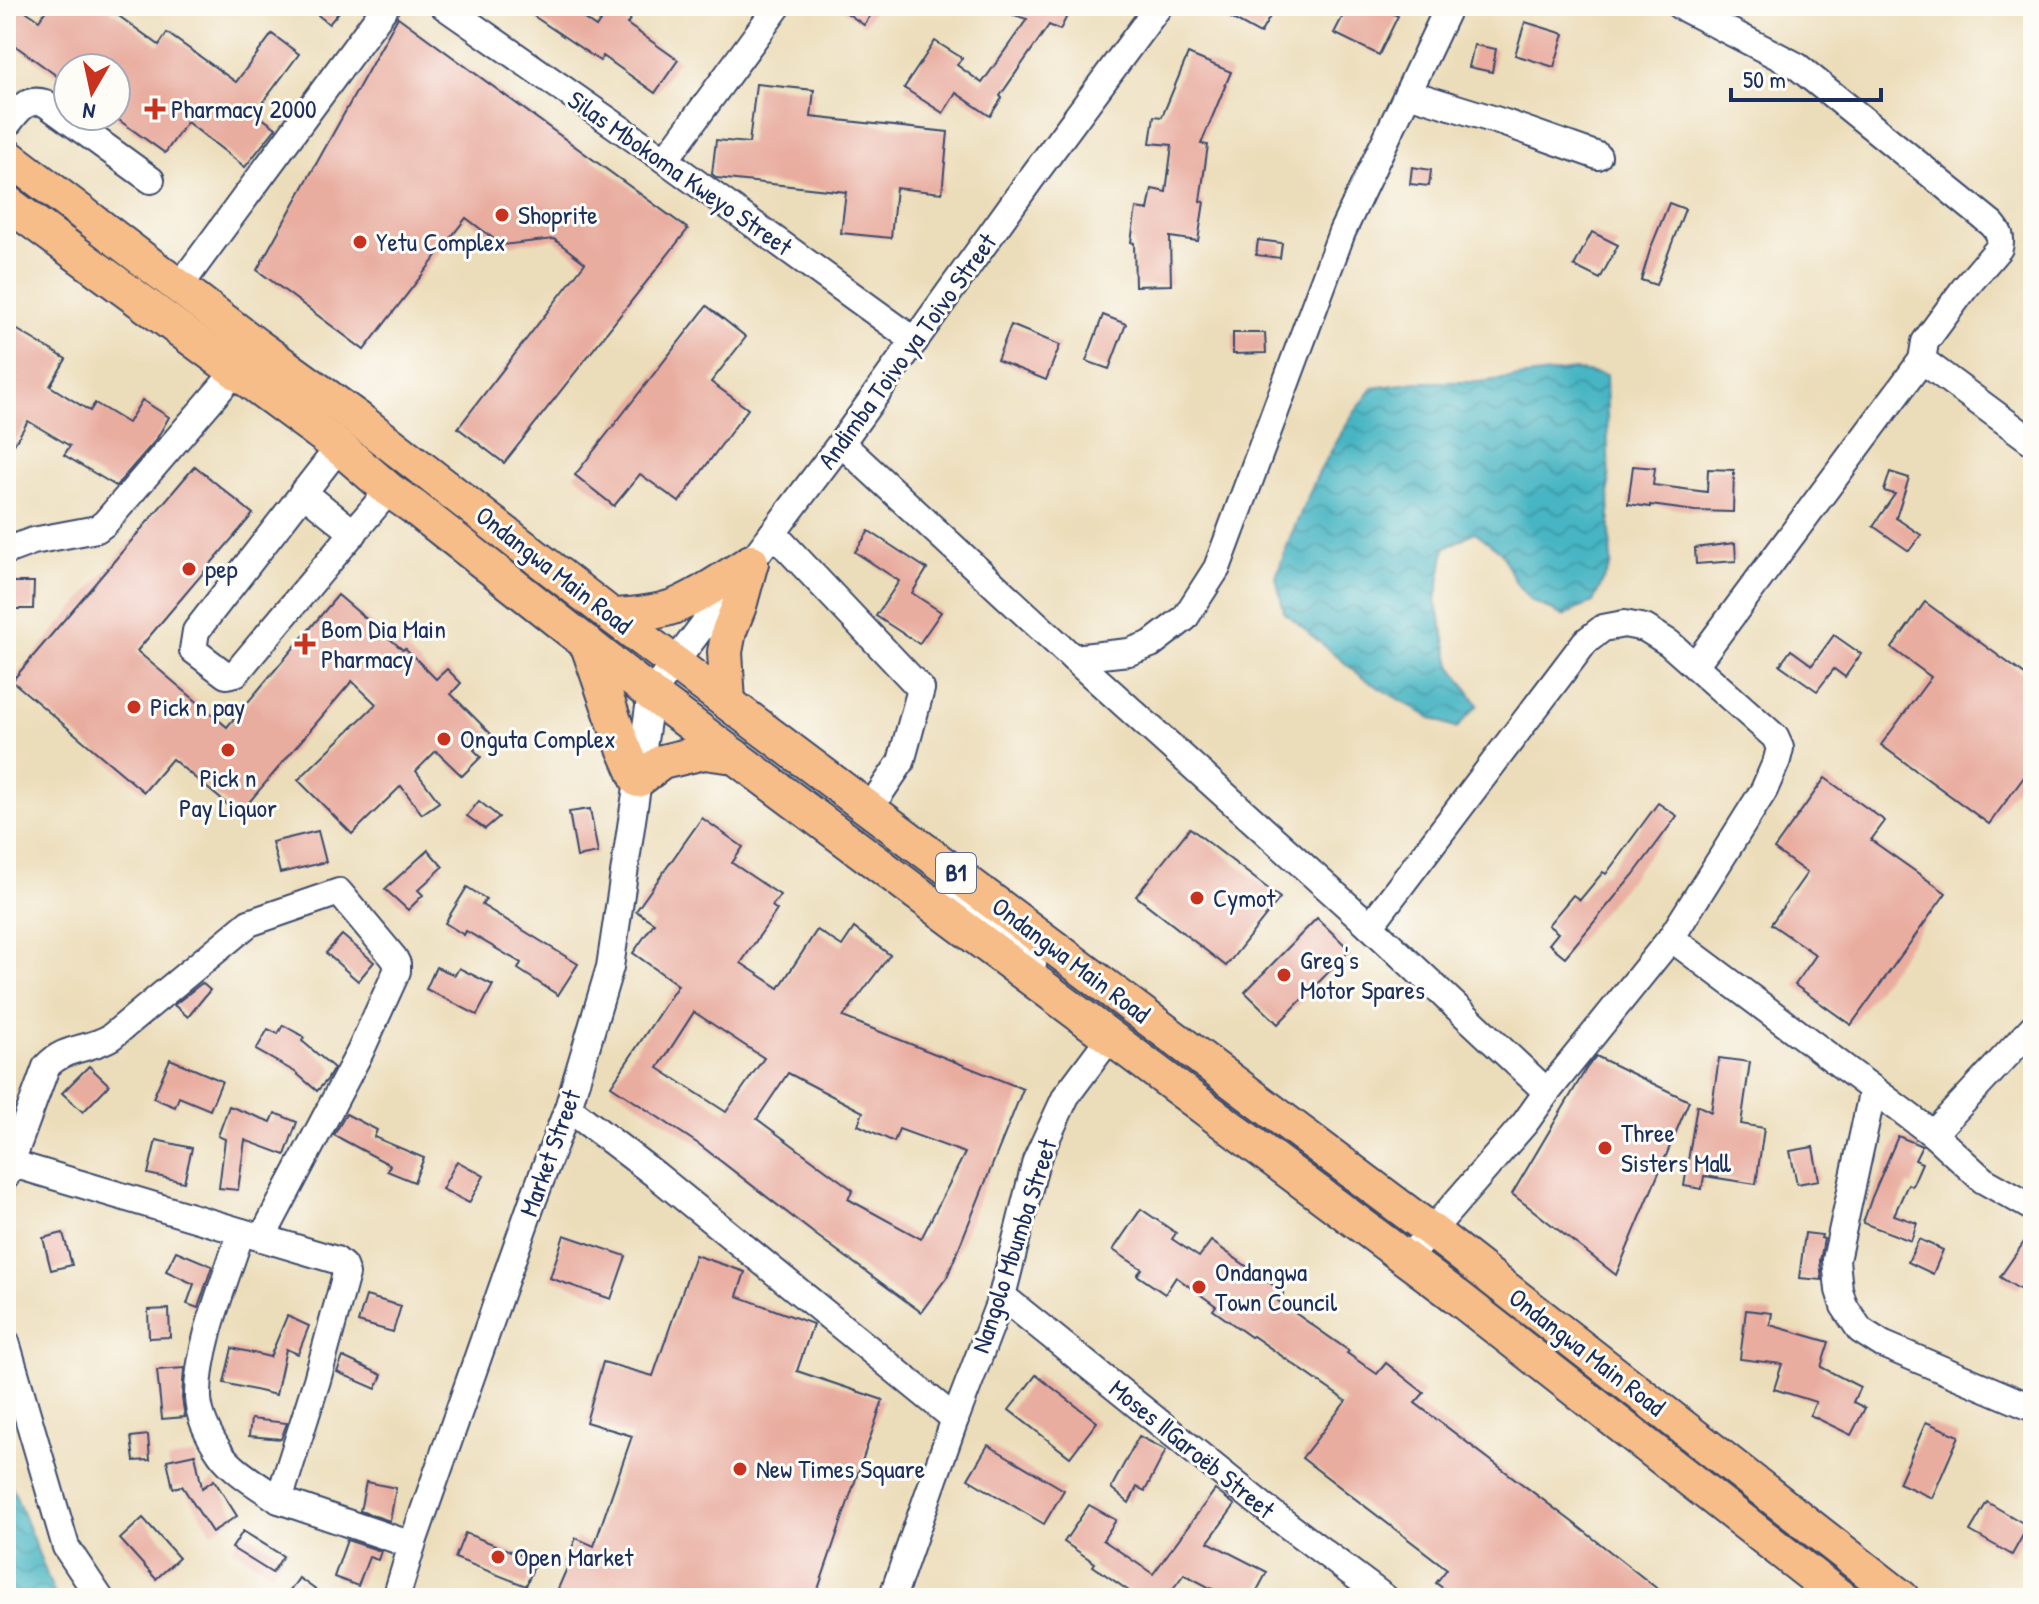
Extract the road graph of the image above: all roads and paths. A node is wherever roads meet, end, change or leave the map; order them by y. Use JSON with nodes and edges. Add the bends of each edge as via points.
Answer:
{"nodes":[{"id":1,"x":386,"y":6,"type":"edge"},
{"id":2,"x":444,"y":6,"type":"edge"},
{"id":3,"x":778,"y":6,"type":"edge"},
{"id":4,"x":1159,"y":6,"type":"edge"},
{"id":5,"x":1449,"y":6,"type":"edge"},
{"id":6,"x":1680,"y":6,"type":"edge"},
{"id":7,"x":1408,"y":93,"type":"junction"},
{"id":8,"x":6,"y":126,"type":"edge"},
{"id":9,"x":6,"y":155,"type":"edge"},
{"id":10,"x":1598,"y":156,"type":"dead end"},
{"id":11,"x":665,"y":160,"type":"junction"},
{"id":12,"x":151,"y":180,"type":"dead end"},
{"id":13,"x":6,"y":202,"type":"edge"},
{"id":14,"x":179,"y":287,"type":"junction"},
{"id":15,"x":915,"y":341,"type":"junction"},
{"id":16,"x":246,"y":358,"type":"junction"},
{"id":17,"x":1922,"y":360,"type":"junction"},
{"id":18,"x":2033,"y":442,"type":"edge"},
{"id":19,"x":841,"y":443,"type":"junction"},
{"id":20,"x":339,"y":447,"type":"junction"},
{"id":21,"x":389,"y":490,"type":"junction"},
{"id":22,"x":303,"y":492,"type":"junction"},
{"id":23,"x":354,"y":533,"type":"junction"},
{"id":24,"x":773,"y":533,"type":"junction"},
{"id":25,"x":6,"y":551,"type":"edge"},
{"id":26,"x":751,"y":562,"type":"junction"},
{"id":27,"x":612,"y":616,"type":"junction"},
{"id":28,"x":587,"y":643,"type":"junction"},
{"id":29,"x":1073,"y":658,"type":"junction"},
{"id":30,"x":675,"y":663,"type":"junction"},
{"id":31,"x":1695,"y":665,"type":"junction"},
{"id":32,"x":651,"y":694,"type":"junction"},
{"id":33,"x":728,"y":702,"type":"junction"},
{"id":34,"x":734,"y":756,"type":"junction"},
{"id":35,"x":638,"y":780,"type":"junction"},
{"id":36,"x":870,"y":808,"type":"junction"},
{"id":37,"x":1370,"y":926,"type":"junction"},
{"id":38,"x":1671,"y":938,"type":"junction"},
{"id":39,"x":2033,"y":1027,"type":"edge"},
{"id":40,"x":1110,"y":1037,"type":"junction"},
{"id":41,"x":1873,"y":1089,"type":"junction"},
{"id":42,"x":1547,"y":1092,"type":"junction"},
{"id":43,"x":568,"y":1108,"type":"junction"},
{"id":44,"x":1933,"y":1134,"type":"junction"},
{"id":45,"x":8,"y":1170,"type":"edge"},
{"id":46,"x":2033,"y":1208,"type":"edge"},
{"id":47,"x":1433,"y":1232,"type":"junction"},
{"id":48,"x":251,"y":1235,"type":"junction"},
{"id":49,"x":1407,"y":1259,"type":"junction"},
{"id":50,"x":1002,"y":1296,"type":"junction"},
{"id":51,"x":6,"y":1342,"type":"edge"},
{"id":52,"x":2033,"y":1408,"type":"edge"},
{"id":53,"x":955,"y":1419,"type":"junction"},
{"id":54,"x":279,"y":1500,"type":"junction"},
{"id":55,"x":412,"y":1545,"type":"junction"},
{"id":56,"x":100,"y":1598,"type":"edge"},
{"id":57,"x":396,"y":1598,"type":"edge"},
{"id":58,"x":892,"y":1598,"type":"edge"},
{"id":59,"x":1385,"y":1598,"type":"edge"},
{"id":60,"x":1841,"y":1598,"type":"edge"},
{"id":61,"x":1902,"y":1598,"type":"edge"}],
"edges":[{"from":1,"to":14,"type":"street"},
{"from":2,"to":11,"type":"street","name":"Silas Mbokoma Kweyo Street"},
{"from":3,"to":11,"type":"street"},
{"from":4,"to":15,"type":"street","name":"Andimba Toivo ya Toivo Street"},
{"from":5,"to":7,"type":"street"},
{"from":6,"to":17,"type":"street","via":[[1797,66],[1997,229],[1999,248],[1925,342]]},
{"from":7,"to":10,"type":"street"},
{"from":7,"to":29,"type":"street","via":[[1342,232],[1217,568],[1185,618],[1151,644]]},
{"from":8,"to":12,"type":"street","via":[[21,107],[37,100]]},
{"from":9,"to":14,"type":"main road","name":"Ondangwa Main Road","number":"B1"},
{"from":11,"to":15,"type":"street","name":"Silas Mbokoma Kweyo Street"},
{"from":13,"to":16,"type":"main road","name":"Ondangwa Main Road","number":"B1"},
{"from":14,"to":16,"type":"main road","name":"Ondangwa Main Road","number":"B1"},
{"from":15,"to":19,"type":"street","name":"Andimba Toivo ya Toivo Street"},
{"from":16,"to":20,"type":"main road","name":"Ondangwa Main Road","number":"B1"},
{"from":16,"to":25,"type":"street","via":[[105,523]]},
{"from":16,"to":27,"type":"main road","name":"Ondangwa Main Road","number":"B1","via":[[383,437]]},
{"from":17,"to":18,"type":"street"},
{"from":17,"to":31,"type":"street"},
{"from":19,"to":24,"type":"street","name":"Andimba Toivo ya Toivo Street"},
{"from":19,"to":29,"type":"street"},
{"from":20,"to":21,"type":"main road","name":"Ondangwa Main Road","number":"B1"},
{"from":20,"to":22,"type":"street"},
{"from":21,"to":23,"type":"street"},
{"from":21,"to":28,"type":"main road","name":"Ondangwa Main Road","number":"B1"},
{"from":22,"to":23,"type":"street"},
{"from":22,"to":23,"type":"street","via":[[196,631],[193,650],[226,675],[236,673]]},
{"from":24,"to":26,"type":"street","name":"Andimba Toivo ya Toivo Street"},
{"from":24,"to":36,"type":"street","via":[[921,689],[901,762]]},
{"from":26,"to":27,"type":"main road","via":[[678,605]]},
{"from":26,"to":30,"type":"street","name":"Andimba Toivo ya Toivo Street"},
{"from":26,"to":33,"type":"main road","via":[[725,652]]},
{"from":27,"to":30,"type":"main road","name":"Ondangwa Main Road","number":"B1"},
{"from":28,"to":32,"type":"main road","name":"Ondangwa Main Road","number":"B1"},
{"from":28,"to":35,"type":"main road"},
{"from":29,"to":37,"type":"street"},
{"from":30,"to":32,"type":"street","name":"Andimba Toivo ya Toivo Street"},
{"from":30,"to":33,"type":"main road","name":"Ondangwa Main Road","number":"B1"},
{"from":31,"to":37,"type":"street","via":[[1645,628],[1603,628],[1585,642]]},
{"from":31,"to":38,"type":"street","via":[[1775,737],[1780,748],[1764,790]]},
{"from":32,"to":34,"type":"main road","name":"Ondangwa Main Road","number":"B1"},
{"from":32,"to":35,"type":"street","name":"Market Street"},
{"from":33,"to":36,"type":"main road","name":"Ondangwa Main Road","number":"B1"},
{"from":34,"to":35,"type":"main road","via":[[690,755],[662,762]]},
{"from":34,"to":40,"type":"main road","name":"Ondangwa Main Road","number":"B1"},
{"from":35,"to":43,"type":"street","name":"Market Street","via":[[610,967]]},
{"from":36,"to":40,"type":"street"},
{"from":36,"to":47,"type":"main road","name":"Ondangwa Main Road","number":"B1"},
{"from":37,"to":42,"type":"street"},
{"from":38,"to":41,"type":"street"},
{"from":38,"to":42,"type":"street"},
{"from":39,"to":44,"type":"street"},
{"from":40,"to":49,"type":"main road","name":"Ondangwa Main Road","number":"B1"},
{"from":40,"to":50,"type":"street","name":"Nangolo Mbumba Street","via":[[1066,1096],[1036,1161]]},
{"from":41,"to":44,"type":"street"},
{"from":41,"to":52,"type":"street","via":[[1836,1260],[1844,1306],[1860,1330],[1882,1344]]},
{"from":42,"to":47,"type":"street"},
{"from":43,"to":53,"type":"street"},
{"from":43,"to":55,"type":"street","name":"Market Street"},
{"from":44,"to":46,"type":"street","via":[[1983,1180]]},
{"from":45,"to":48,"type":"street"},
{"from":45,"to":48,"type":"street","via":[[54,1057],[111,1037],[249,923],[339,892],[394,958],[397,971],[360,1052]]},
{"from":47,"to":49,"type":"street"},
{"from":47,"to":61,"type":"main road","name":"Ondangwa Main Road","number":"B1"},
{"from":48,"to":54,"type":"street","via":[[204,1348],[198,1398],[203,1423],[222,1456]]},
{"from":48,"to":54,"type":"street","via":[[336,1260],[346,1274]]},
{"from":49,"to":60,"type":"main road","name":"Ondangwa Main Road","number":"B1"},
{"from":50,"to":53,"type":"street","name":"Nangolo Mbumba Street"},
{"from":50,"to":59,"type":"street","name":"Moses ǁGaroëb Street"},
{"from":51,"to":56,"type":"street","via":[[66,1547]]},
{"from":53,"to":58,"type":"street","name":"Nangolo Mbumba Street"},
{"from":54,"to":55,"type":"street"},
{"from":55,"to":57,"type":"street","name":"Market Street"}]}
